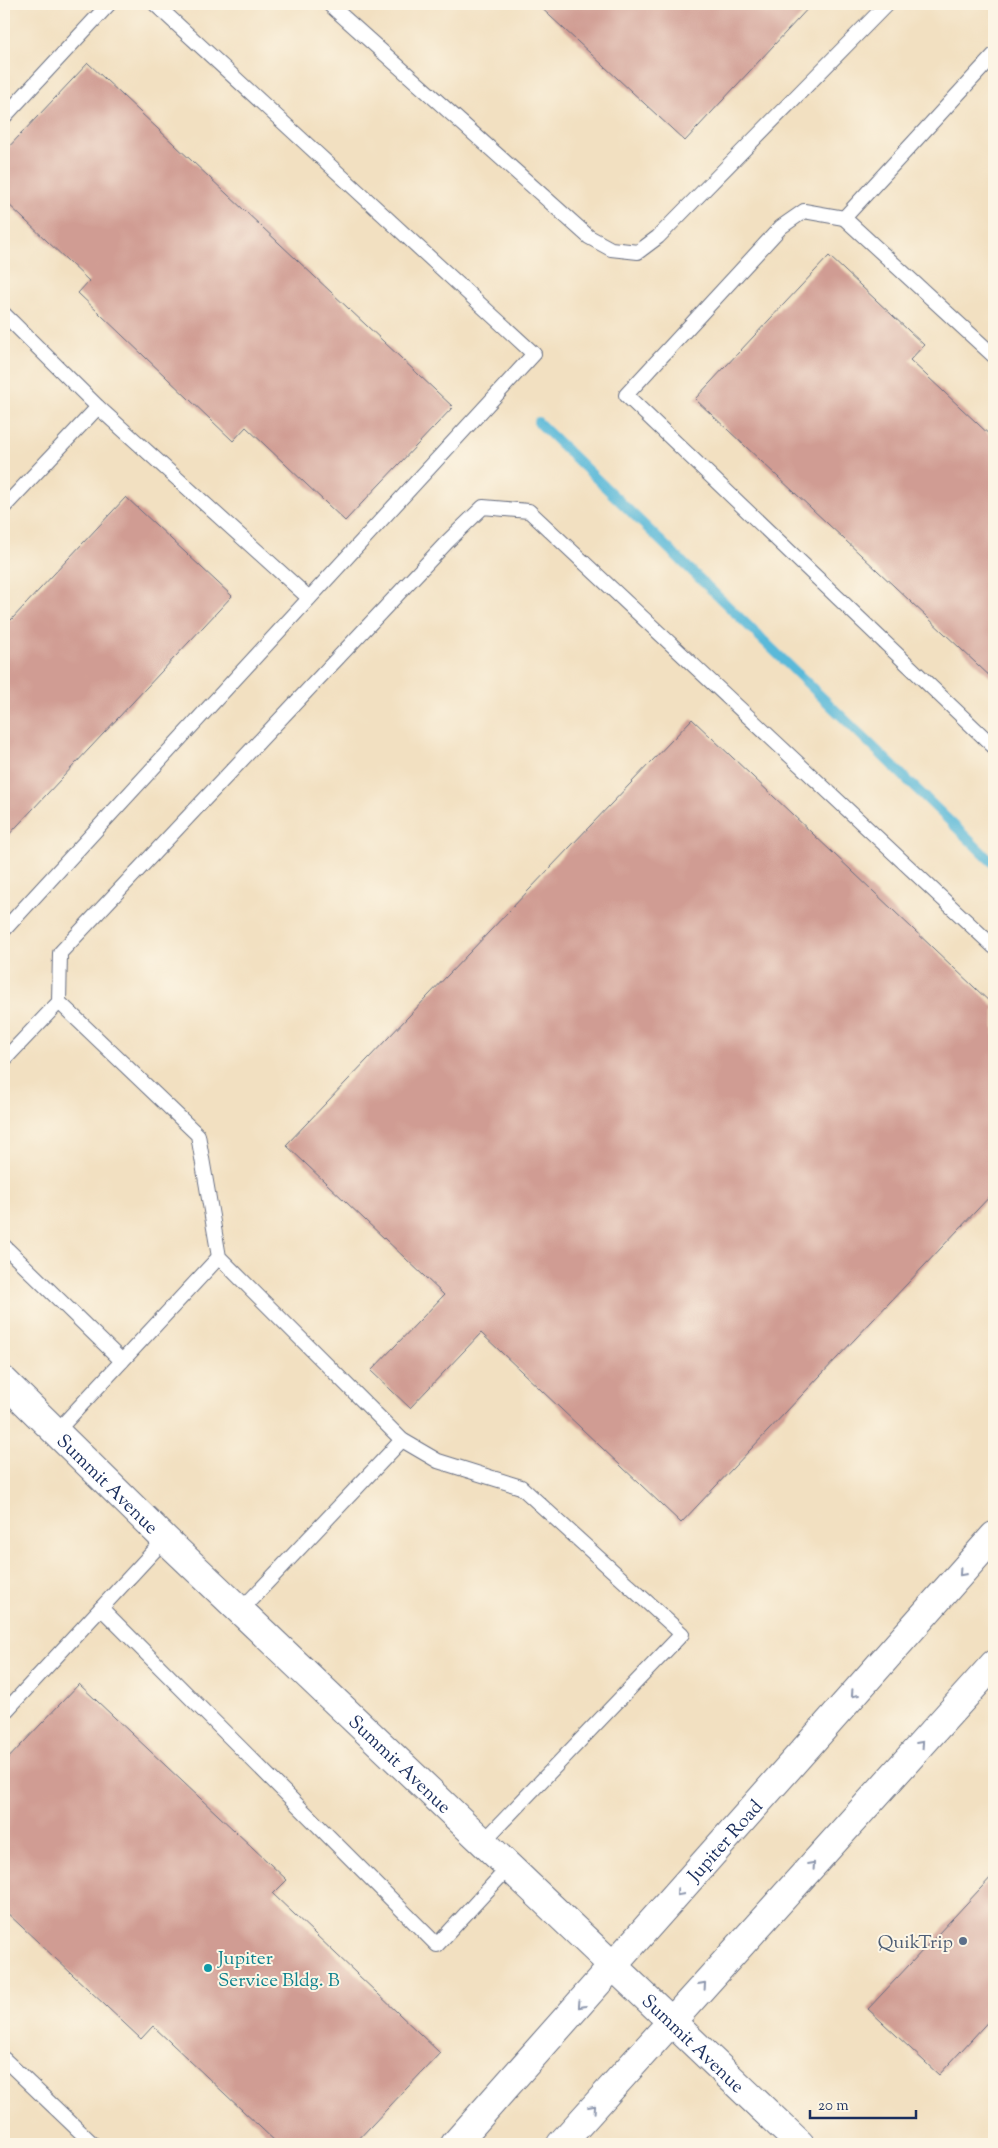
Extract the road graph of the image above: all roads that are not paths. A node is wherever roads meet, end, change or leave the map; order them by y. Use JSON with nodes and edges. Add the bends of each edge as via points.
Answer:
{"nodes":[{"id":1,"x":109,"y":4,"type":"edge"},
{"id":2,"x":155,"y":4,"type":"edge"},
{"id":3,"x":329,"y":4,"type":"edge"},
{"id":4,"x":887,"y":4,"type":"edge"},
{"id":5,"x":994,"y":55,"type":"edge"},
{"id":6,"x":4,"y":117,"type":"edge"},
{"id":7,"x":844,"y":218,"type":"junction"},
{"id":8,"x":4,"y":314,"type":"edge"},
{"id":9,"x":994,"y":356,"type":"edge"},
{"id":10,"x":98,"y":407,"type":"junction"},
{"id":11,"x":4,"y":507,"type":"edge"},
{"id":12,"x":309,"y":598,"type":"junction"},
{"id":13,"x":994,"y":747,"type":"edge"},
{"id":14,"x":4,"y":930,"type":"edge"},
{"id":15,"x":994,"y":947,"type":"edge"},
{"id":16,"x":59,"y":1002,"type":"junction"},
{"id":17,"x":4,"y":1060,"type":"edge"},
{"id":18,"x":4,"y":1246,"type":"edge"},
{"id":19,"x":219,"y":1257,"type":"junction"},
{"id":20,"x":122,"y":1361,"type":"junction"},
{"id":21,"x":4,"y":1381,"type":"edge"},
{"id":22,"x":56,"y":1432,"type":"junction"},
{"id":23,"x":402,"y":1440,"type":"junction"},
{"id":24,"x":994,"y":1536,"type":"edge"},
{"id":25,"x":164,"y":1539,"type":"junction"},
{"id":26,"x":101,"y":1608,"type":"junction"},
{"id":27,"x":240,"y":1611,"type":"junction"},
{"id":28,"x":994,"y":1664,"type":"edge"},
{"id":29,"x":4,"y":1714,"type":"edge"},
{"id":30,"x":482,"y":1843,"type":"junction"},
{"id":31,"x":508,"y":1868,"type":"junction"},
{"id":32,"x":614,"y":1968,"type":"junction"},
{"id":33,"x":670,"y":2021,"type":"junction"},
{"id":34,"x":4,"y":2059,"type":"edge"},
{"id":35,"x":93,"y":2144,"type":"edge"},
{"id":36,"x":455,"y":2144,"type":"edge"},
{"id":37,"x":561,"y":2144,"type":"edge"},
{"id":38,"x":800,"y":2144,"type":"edge"}],
"edges":[{"from":1,"to":6,"type":"lane"},
{"from":2,"to":12,"type":"lane","via":[[534,354]]},
{"from":3,"to":4,"type":"lane","via":[[588,237],[611,249],[638,252],[658,237]]},
{"from":5,"to":7,"type":"lane"},
{"from":7,"to":9,"type":"lane"},
{"from":7,"to":13,"type":"lane","via":[[804,212],[781,227],[626,395]]},
{"from":8,"to":10,"type":"lane"},
{"from":10,"to":11,"type":"lane"},
{"from":10,"to":12,"type":"lane"},
{"from":12,"to":14,"type":"lane"},
{"from":15,"to":16,"type":"lane","via":[[529,511],[483,507],[60,952]]},
{"from":16,"to":17,"type":"lane"},
{"from":16,"to":19,"type":"lane","via":[[198,1135]]},
{"from":18,"to":20,"type":"lane"},
{"from":19,"to":20,"type":"lane"},
{"from":19,"to":23,"type":"lane"},
{"from":20,"to":22,"type":"lane"},
{"from":21,"to":22,"type":"main road","name":"Summit Avenue"},
{"from":22,"to":25,"type":"main road","name":"Summit Avenue"},
{"from":23,"to":27,"type":"lane"},
{"from":23,"to":30,"type":"lane","via":[[438,1461],[521,1487],[682,1634]]},
{"from":24,"to":32,"type":"main road","name":"Jupiter Road","one_way":true},
{"from":25,"to":26,"type":"lane"},
{"from":25,"to":27,"type":"main road","name":"Summit Avenue"},
{"from":26,"to":29,"type":"lane"},
{"from":26,"to":31,"type":"lane","via":[[438,1945]]},
{"from":27,"to":30,"type":"main road","name":"Summit Avenue"},
{"from":33,"to":28,"type":"main road","one_way":true},
{"from":30,"to":31,"type":"main road","name":"Summit Avenue"},
{"from":31,"to":32,"type":"main road","name":"Summit Avenue"},
{"from":32,"to":33,"type":"main road","name":"Summit Avenue"},
{"from":32,"to":36,"type":"main road","name":"Jupiter Road","one_way":true},
{"from":37,"to":33,"type":"main road","one_way":true},
{"from":33,"to":38,"type":"main road","name":"Summit Avenue"},
{"from":34,"to":35,"type":"lane"}]}
